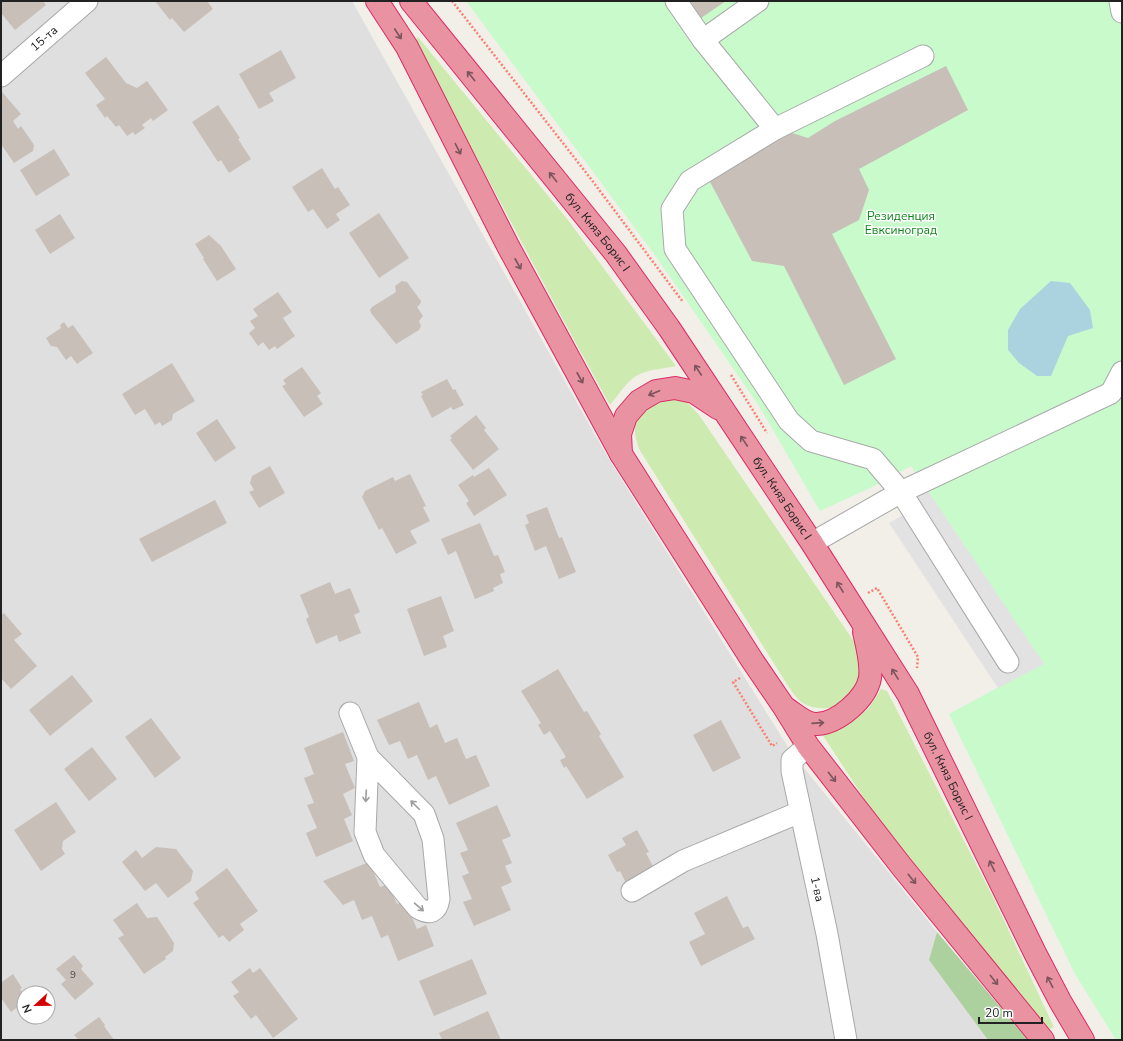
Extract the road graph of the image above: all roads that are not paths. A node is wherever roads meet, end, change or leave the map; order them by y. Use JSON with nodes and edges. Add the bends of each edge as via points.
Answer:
{"nodes":[{"id":1,"x":87,"y":1,"type":"edge"},
{"id":2,"x":376,"y":1,"type":"edge"},
{"id":3,"x":411,"y":1,"type":"edge"},
{"id":4,"x":676,"y":1,"type":"edge"},
{"id":5,"x":758,"y":1,"type":"edge"},
{"id":6,"x":1120,"y":1,"type":"edge"},
{"id":7,"x":1122,"y":12,"type":"edge"},
{"id":8,"x":703,"y":40,"type":"junction"},
{"id":9,"x":923,"y":56,"type":"dead end"},
{"id":10,"x":1,"y":76,"type":"edge"},
{"id":11,"x":775,"y":129,"type":"junction"},
{"id":12,"x":1122,"y":372,"type":"edge"},
{"id":13,"x":1116,"y":394,"type":"edge"},
{"id":14,"x":727,"y":415,"type":"junction"},
{"id":15,"x":621,"y":454,"type":"junction"},
{"id":16,"x":901,"y":492,"type":"junction"},
{"id":17,"x":812,"y":543,"type":"junction"},
{"id":18,"x":861,"y":620,"type":"junction"},
{"id":19,"x":1008,"y":662,"type":"dead end"},
{"id":20,"x":784,"y":707,"type":"junction"},
{"id":21,"x":350,"y":713,"type":"dead end"},
{"id":22,"x":808,"y":746,"type":"junction"},
{"id":23,"x":368,"y":757,"type":"junction"},
{"id":24,"x":800,"y":812,"type":"junction"},
{"id":25,"x":632,"y":891,"type":"dead end"},
{"id":26,"x":846,"y":1040,"type":"edge"},
{"id":27,"x":1043,"y":1040,"type":"edge"},
{"id":28,"x":1083,"y":1040,"type":"edge"}],
"edges":[{"from":1,"to":10,"type":"street","name":"15-та"},
{"from":2,"to":15,"type":"highway","one_way":true,"via":[[407,47],[508,246]]},
{"from":14,"to":3,"type":"highway","name":"бул. Княз Борис I","one_way":true,"via":[[616,254]]},
{"from":4,"to":8,"type":"street"},
{"from":5,"to":8,"type":"street"},
{"from":6,"to":7,"type":"street"},
{"from":8,"to":11,"type":"street"},
{"from":9,"to":11,"type":"street"},
{"from":11,"to":16,"type":"street","via":[[690,181],[672,209],[675,249],[789,421],[811,441],[873,459]]},
{"from":12,"to":13,"type":"street"},
{"from":13,"to":16,"type":"street"},
{"from":14,"to":15,"type":"highway","one_way":true,"via":[[694,392],[675,388],[656,391],[639,401],[626,416],[620,434]]},
{"from":17,"to":14,"type":"highway","name":"бул. Княз Борис I","one_way":true},
{"from":15,"to":20,"type":"highway"},
{"from":16,"to":17,"type":"street"},
{"from":16,"to":19,"type":"street"},
{"from":18,"to":17,"type":"highway","name":"бул. Княз Борис I","one_way":true},
{"from":20,"to":18,"type":"highway","one_way":true,"via":[[803,720],[815,724],[841,715],[858,702],[866,690],[870,676]]},
{"from":28,"to":18,"type":"highway","name":"бул. Княз Борис I","one_way":true,"via":[[1035,953],[908,694]]},
{"from":20,"to":22,"type":"highway"},
{"from":21,"to":23,"type":"street"},
{"from":22,"to":24,"type":"street","name":"1-ва","via":[[792,760]]},
{"from":22,"to":27,"type":"highway","one_way":true,"via":[[902,867]]},
{"from":23,"to":23,"type":"street","one_way":true,"via":[[365,832],[371,850],[418,908],[430,912],[438,906],[440,899],[433,839],[424,814]]},
{"from":24,"to":25,"type":"street","via":[[683,861]]},
{"from":24,"to":26,"type":"street","name":"1-ва"}]}
